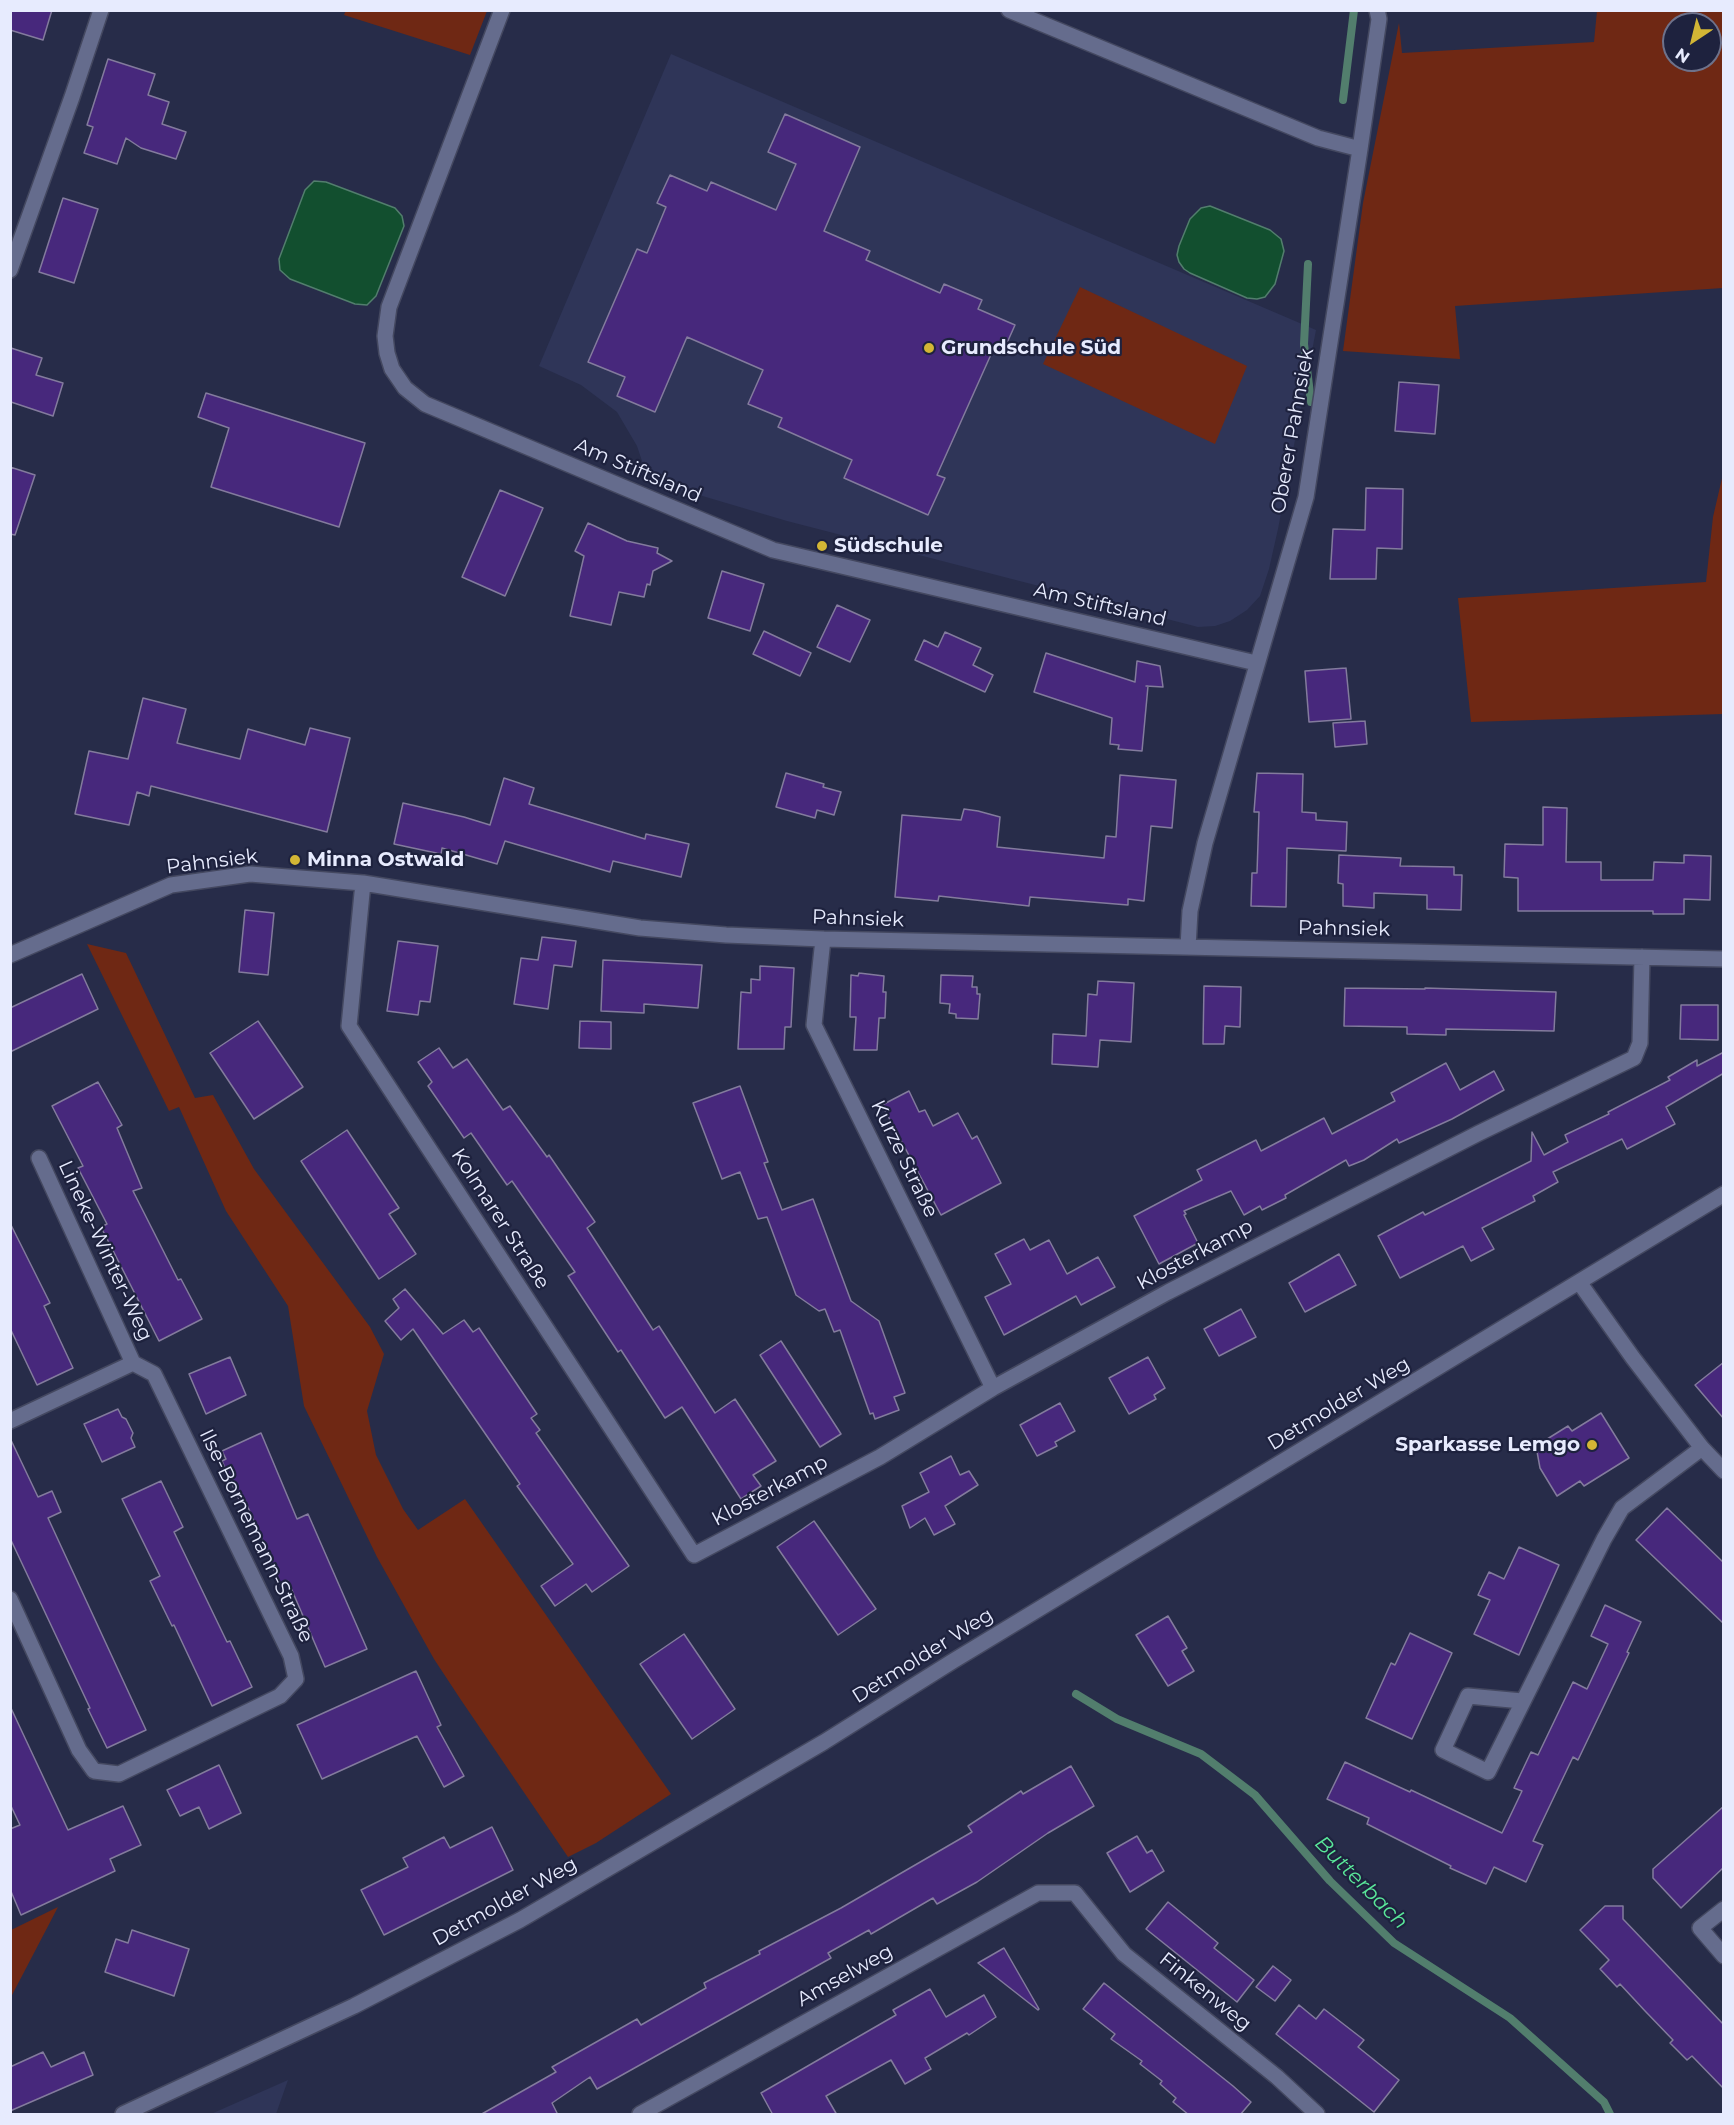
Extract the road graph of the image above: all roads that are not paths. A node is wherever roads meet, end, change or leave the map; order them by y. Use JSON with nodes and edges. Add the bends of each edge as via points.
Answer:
{"nodes":[{"id":1,"x":100,"y":10,"type":"edge"},
{"id":2,"x":502,"y":10,"type":"edge"},
{"id":3,"x":1009,"y":10,"type":"edge"},
{"id":4,"x":1381,"y":13,"type":"edge"},
{"id":5,"x":1360,"y":149,"type":"junction"},
{"id":6,"x":10,"y":270,"type":"edge"},
{"id":7,"x":1256,"y":663,"type":"junction"},
{"id":8,"x":363,"y":883,"type":"junction"},
{"id":9,"x":823,"y":939,"type":"junction"},
{"id":10,"x":1188,"y":947,"type":"junction"},
{"id":11,"x":10,"y":955,"type":"edge"},
{"id":12,"x":1642,"y":957,"type":"junction"},
{"id":13,"x":1724,"y":959,"type":"edge"},
{"id":14,"x":39,"y":1158,"type":"dead end"},
{"id":15,"x":1724,"y":1194,"type":"edge"},
{"id":16,"x":1579,"y":1282,"type":"junction"},
{"id":17,"x":133,"y":1363,"type":"junction"},
{"id":18,"x":993,"y":1388,"type":"junction"},
{"id":19,"x":10,"y":1421,"type":"edge"},
{"id":20,"x":1702,"y":1448,"type":"junction"},
{"id":21,"x":1724,"y":1471,"type":"edge"},
{"id":22,"x":694,"y":1555,"type":"joint"},
{"id":23,"x":10,"y":1599,"type":"edge"},
{"id":24,"x":1522,"y":1701,"type":"junction"},
{"id":25,"x":1075,"y":1893,"type":"joint"},
{"id":26,"x":1724,"y":1909,"type":"edge"},
{"id":27,"x":1724,"y":1956,"type":"edge"},
{"id":28,"x":123,"y":2115,"type":"edge"},
{"id":29,"x":640,"y":2115,"type":"edge"},
{"id":30,"x":1317,"y":2115,"type":"edge"}],
"edges":[{"from":1,"to":6,"type":"street"},
{"from":2,"to":7,"type":"street","name":"Am Stiftsland","via":[[389,307],[387,353],[405,388],[425,404],[773,550]]},
{"from":3,"to":5,"type":"street","via":[[1318,138]]},
{"from":4,"to":5,"type":"street","name":"Oberer Pahnsiek"},
{"from":5,"to":7,"type":"street","name":"Oberer Pahnsiek","via":[[1306,497]]},
{"from":7,"to":10,"type":"street","name":"Oberer Pahnsiek","via":[[1205,843],[1190,911]]},
{"from":8,"to":9,"type":"street","name":"Pahnsiek","via":[[639,928]]},
{"from":8,"to":11,"type":"street","name":"Pahnsiek","via":[[250,874],[171,885]]},
{"from":8,"to":22,"type":"street","name":"Kolmarer Straße","via":[[349,1026]]},
{"from":9,"to":10,"type":"street","name":"Pahnsiek"},
{"from":9,"to":18,"type":"street","name":"Kurze Straße","via":[[814,1025]]},
{"from":10,"to":12,"type":"street","name":"Pahnsiek"},
{"from":12,"to":13,"type":"street","name":"Pahnsiek"},
{"from":12,"to":18,"type":"street","name":"Klosterkamp","via":[[1640,1043],[1634,1058],[1479,1132],[1168,1292]]},
{"from":14,"to":17,"type":"street","name":"Lineke-Winter-Weg"},
{"from":15,"to":16,"type":"street","name":"Detmolder Weg"},
{"from":16,"to":20,"type":"street"},
{"from":16,"to":28,"type":"street","name":"Detmolder Weg","via":[[824,1742],[520,1920],[354,2006]]},
{"from":17,"to":19,"type":"street"},
{"from":17,"to":23,"type":"street","name":"Ilse-Bornemann-Straße","via":[[154,1374],[291,1656],[296,1679],[279,1696],[119,1774],[94,1771],[79,1750]]},
{"from":18,"to":22,"type":"street","name":"Klosterkamp","via":[[880,1457]]},
{"from":20,"to":21,"type":"street"},
{"from":20,"to":24,"type":"street","via":[[1622,1508]]},
{"from":24,"to":24,"type":"street","via":[[1488,1773],[1443,1750],[1468,1696]]},
{"from":25,"to":29,"type":"street","name":"Amselweg","via":[[1038,1893]]},
{"from":25,"to":30,"type":"street","name":"Finkenweg","via":[[1124,1954],[1277,2076]]},
{"from":26,"to":27,"type":"street","via":[[1700,1928]]}]}
